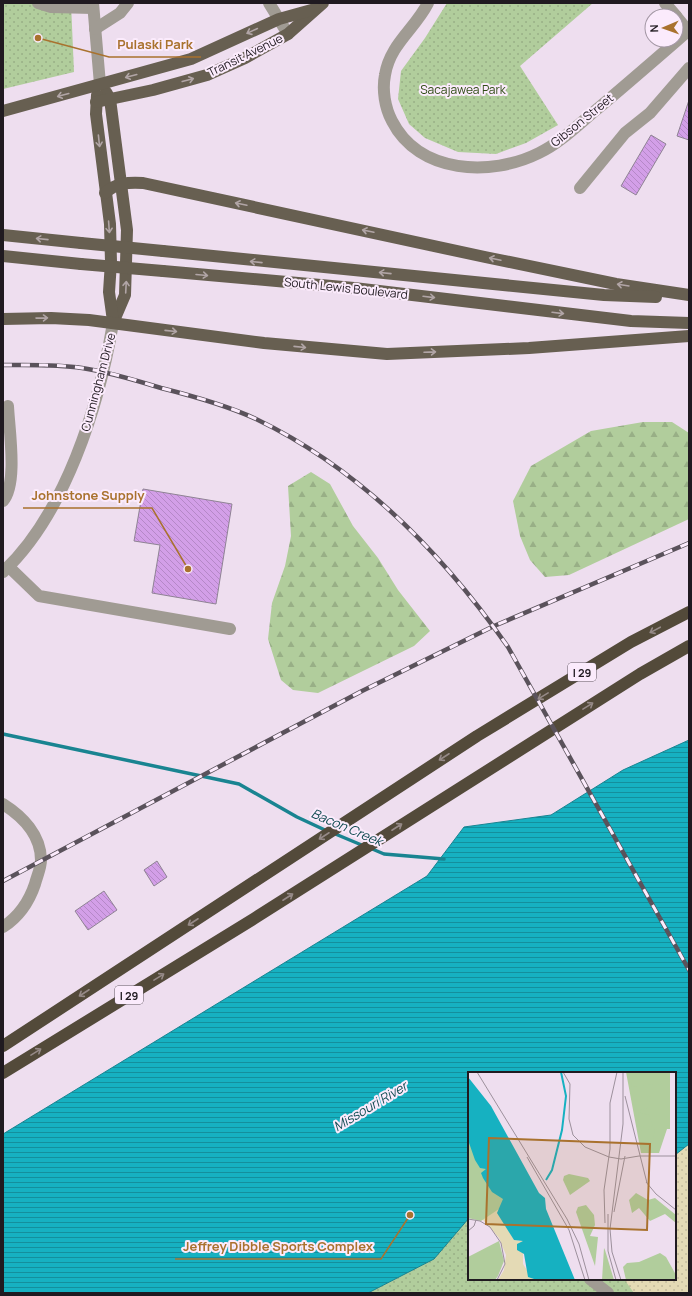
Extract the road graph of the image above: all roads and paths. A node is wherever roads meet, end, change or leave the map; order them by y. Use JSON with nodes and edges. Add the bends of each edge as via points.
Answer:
{"nodes":[{"id":1,"x":38,"y":3,"type":"edge"},
{"id":2,"x":128,"y":3,"type":"edge"},
{"id":3,"x":269,"y":3,"type":"edge"},
{"id":4,"x":428,"y":3,"type":"edge"},
{"id":5,"x":93,"y":5,"type":"edge"},
{"id":6,"x":319,"y":6,"type":"edge"},
{"id":7,"x":279,"y":19,"type":"junction"},
{"id":8,"x":95,"y":29,"type":"junction"},
{"id":9,"x":288,"y":34,"type":"junction"},
{"id":10,"x":657,"y":48,"type":"edge"},
{"id":11,"x":689,"y":68,"type":"edge"},
{"id":12,"x":100,"y":84,"type":"junction"},
{"id":13,"x":110,"y":99,"type":"junction"},
{"id":14,"x":96,"y":102,"type":"junction"},
{"id":15,"x":3,"y":111,"type":"edge"},
{"id":16,"x":121,"y":184,"type":"junction"},
{"id":17,"x":580,"y":188,"type":"dead end"},
{"id":18,"x":105,"y":193,"type":"junction"},
{"id":19,"x":3,"y":235,"type":"edge"},
{"id":20,"x":3,"y":256,"type":"edge"},
{"id":21,"x":689,"y":296,"type":"edge"},
{"id":22,"x":3,"y":319,"type":"edge"},
{"id":23,"x":113,"y":323,"type":"junction"},
{"id":24,"x":689,"y":323,"type":"edge"},
{"id":25,"x":689,"y":336,"type":"edge"},
{"id":26,"x":8,"y":406,"type":"dead end"},
{"id":27,"x":3,"y":500,"type":"edge"},
{"id":28,"x":6,"y":570,"type":"edge"},
{"id":29,"x":689,"y":612,"type":"edge"},
{"id":30,"x":230,"y":629,"type":"dead end"},
{"id":31,"x":689,"y":646,"type":"edge"},
{"id":32,"x":3,"y":804,"type":"edge"},
{"id":33,"x":3,"y":927,"type":"edge"},
{"id":34,"x":3,"y":1046,"type":"edge"},
{"id":35,"x":3,"y":1073,"type":"edge"},
{"id":36,"x":591,"y":1280,"type":"edge"},
{"id":37,"x":608,"y":1293,"type":"edge"}],
"edges":[{"from":1,"to":5,"type":"street","via":[[51,7]]},
{"from":2,"to":8,"type":"street","via":[[120,13]]},
{"from":3,"to":7,"type":"street"},
{"from":4,"to":10,"type":"street","name":"Gibson Street","via":[[392,52],[385,75],[384,96],[389,116],[406,142],[418,152],[448,164],[494,168],[518,162],[556,144]]},
{"from":5,"to":8,"type":"street"},
{"from":6,"to":7,"type":"main road","name":"Transit Avenue"},
{"from":6,"to":9,"type":"main road","name":"Transit Avenue"},
{"from":7,"to":9,"type":"street"},
{"from":7,"to":12,"type":"main road","name":"Transit Avenue","one_way":true,"via":[[191,59]]},
{"from":8,"to":12,"type":"street"},
{"from":13,"to":9,"type":"main road","name":"Transit Avenue","one_way":true,"via":[[207,75]]},
{"from":11,"to":17,"type":"street","via":[[650,113],[625,134]]},
{"from":12,"to":13,"type":"main road"},
{"from":12,"to":14,"type":"main road","name":"Cunningham Drive"},
{"from":12,"to":15,"type":"main road","name":"Transit Avenue","one_way":true},
{"from":13,"to":14,"type":"main road","name":"Transit Avenue"},
{"from":13,"to":16,"type":"main road"},
{"from":14,"to":18,"type":"main road","name":"Cunningham Drive","one_way":true},
{"from":16,"to":18,"type":"main road","via":[[112,186]]},
{"from":21,"to":16,"type":"main road","one_way":true,"via":[[500,260],[143,183]]},
{"from":23,"to":16,"type":"main road","one_way":true,"via":[[125,295],[127,230]]},
{"from":18,"to":23,"type":"main road","name":"Cunningham Drive","one_way":true,"via":[[110,224],[109,292]]},
{"from":21,"to":19,"type":"main road","name":"South Lewis Boulevard","one_way":true,"bridge":true,"via":[[604,295]]},
{"from":20,"to":24,"type":"main road","name":"South Lewis Boulevard","one_way":true,"bridge":true,"via":[[354,288],[631,321]]},
{"from":22,"to":23,"type":"main road","one_way":true,"via":[[51,318]]},
{"from":23,"to":25,"type":"main road","one_way":true,"via":[[271,343],[387,354],[529,348]]},
{"from":23,"to":28,"type":"street","name":"Cunningham Drive","via":[[90,419],[64,482],[42,523]]},
{"from":26,"to":27,"type":"street","via":[[11,475],[10,490]]},
{"from":28,"to":30,"type":"street","via":[[39,596]]},
{"from":29,"to":34,"type":"highway","number":"I 29","one_way":true,"via":[[631,642],[477,736]]},
{"from":35,"to":31,"type":"highway","number":"I 29","one_way":true,"via":[[255,918],[507,756]]},
{"from":32,"to":33,"type":"street","via":[[27,822],[41,860],[33,892],[15,919]]},
{"from":36,"to":37,"type":"street"}]}
